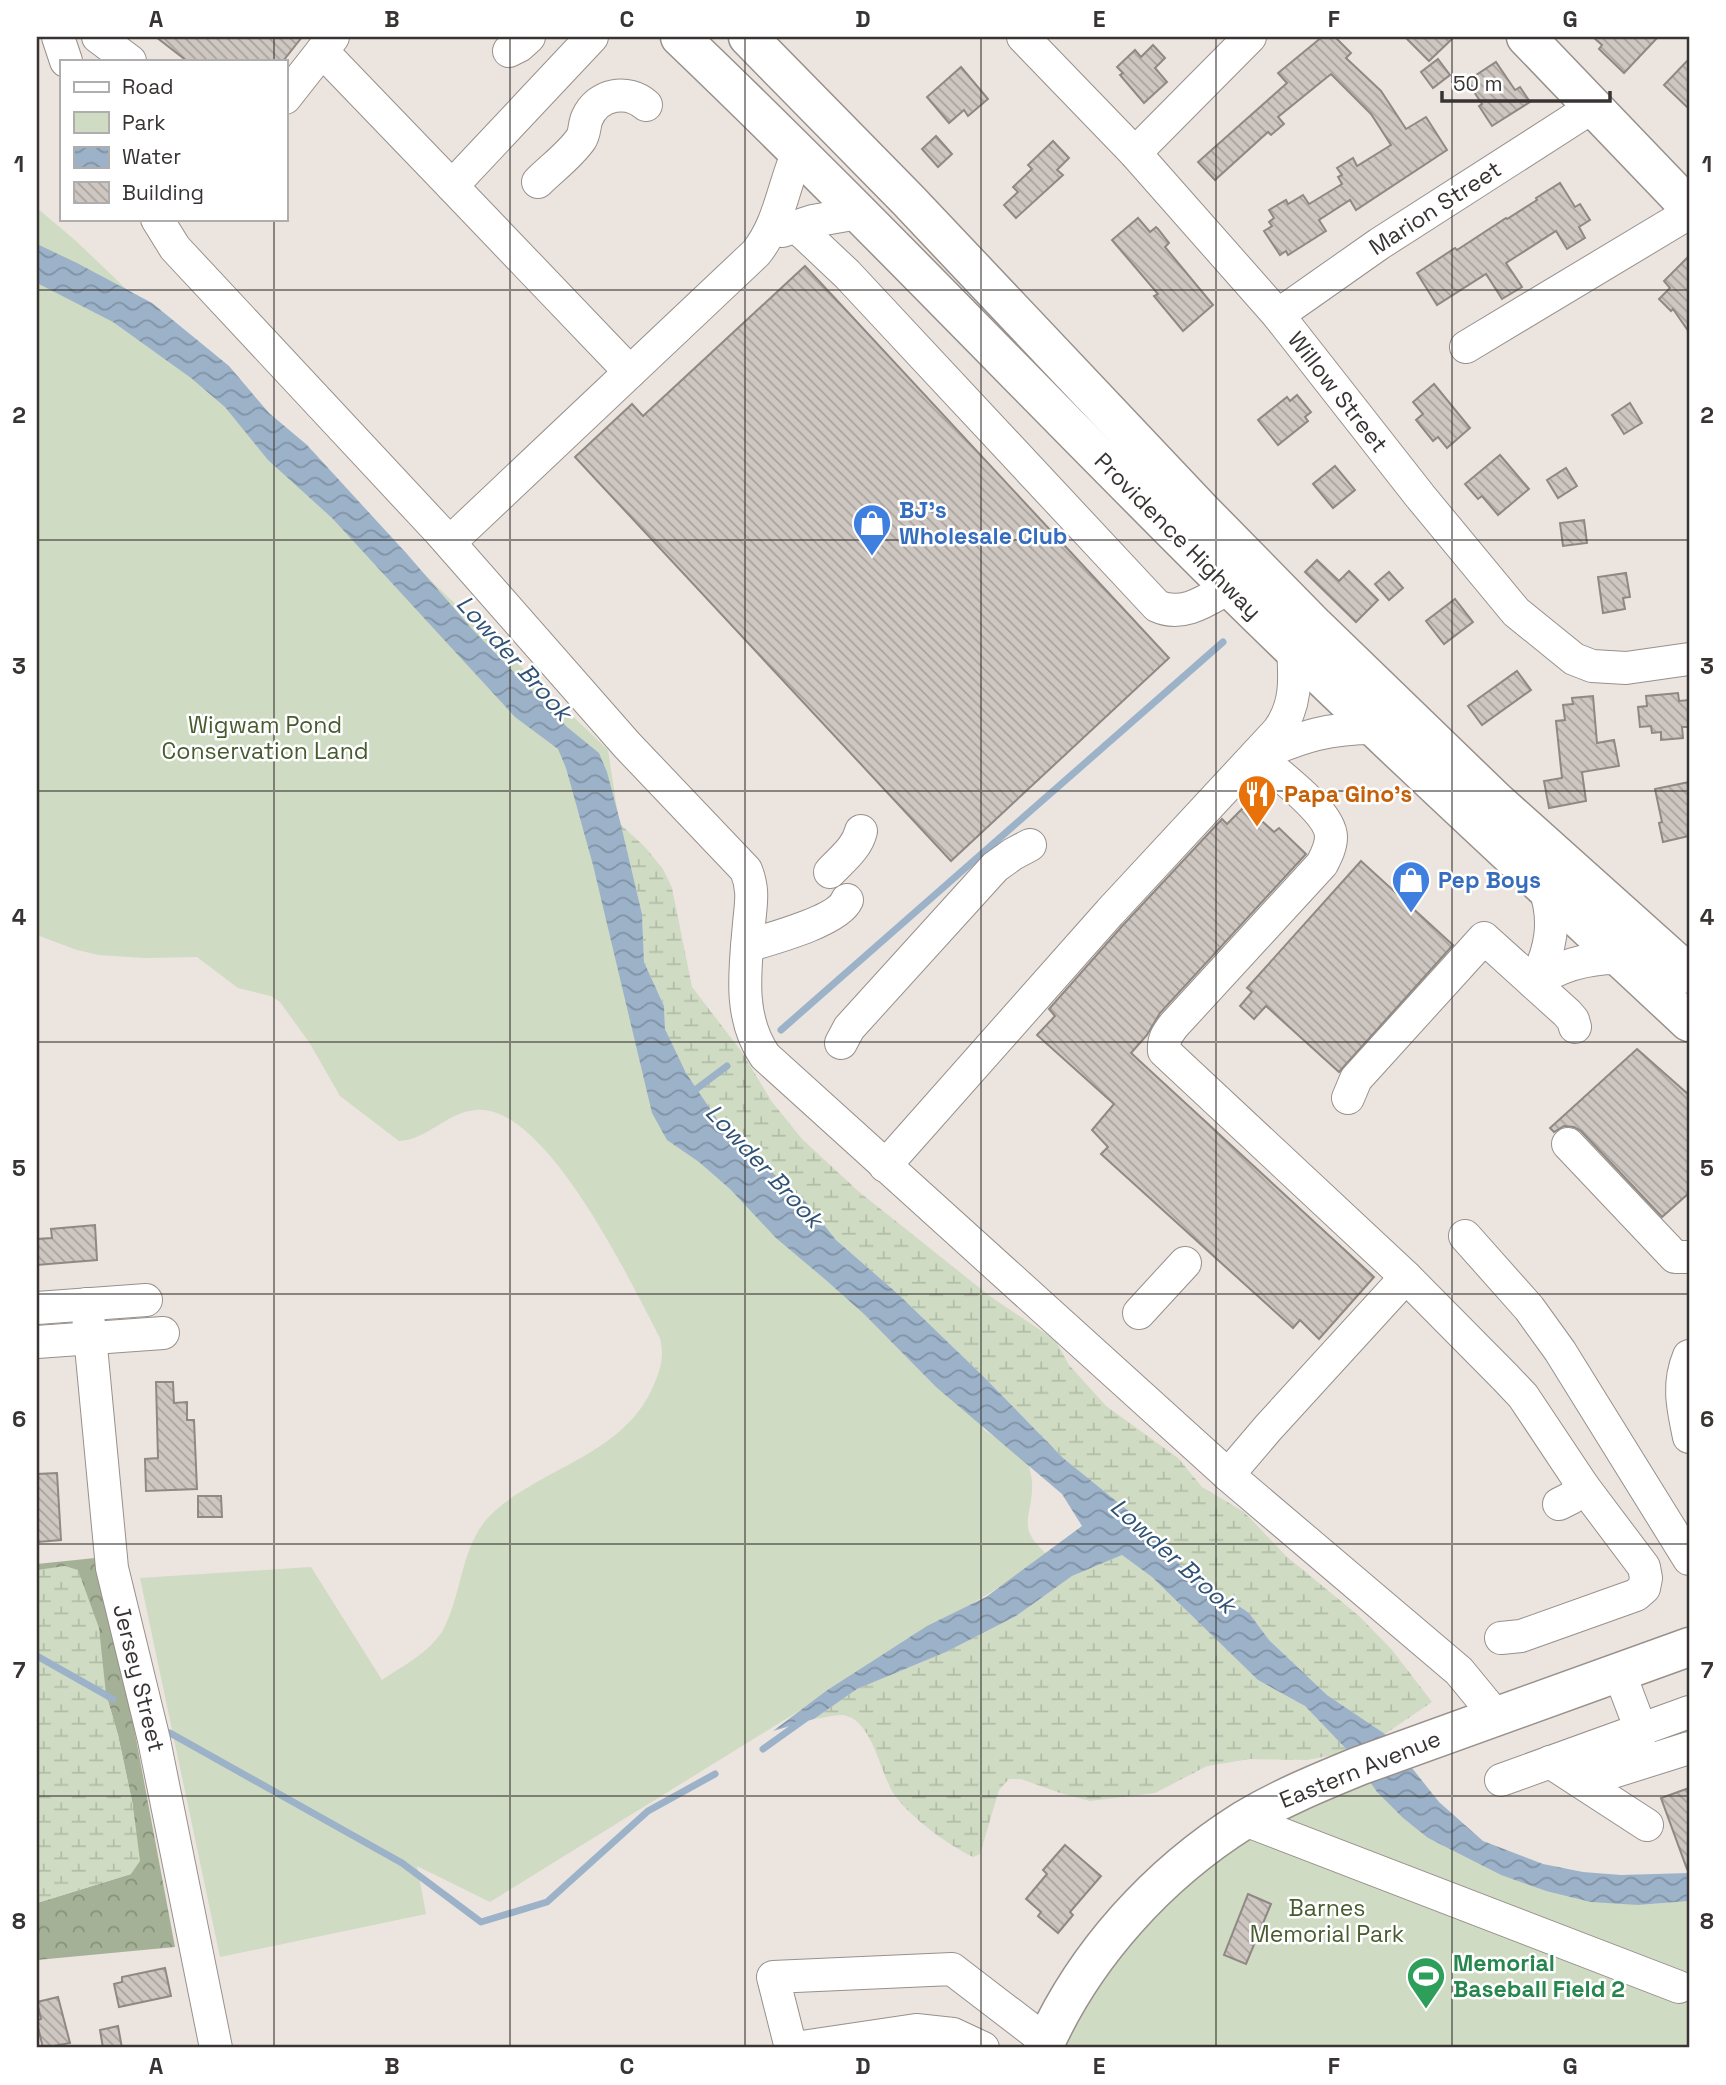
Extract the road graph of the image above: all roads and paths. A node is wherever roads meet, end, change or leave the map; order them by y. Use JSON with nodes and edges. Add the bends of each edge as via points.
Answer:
{"nodes":[{"id":1,"x":58,"y":37,"type":"edge"},
{"id":2,"x":98,"y":37,"type":"edge"},
{"id":3,"x":680,"y":37,"type":"edge"},
{"id":4,"x":748,"y":37,"type":"edge"},
{"id":5,"x":1023,"y":37,"type":"edge"},
{"id":6,"x":1250,"y":37,"type":"edge"},
{"id":7,"x":1526,"y":37,"type":"edge"},
{"id":8,"x":595,"y":38,"type":"edge"},
{"id":9,"x":327,"y":44,"type":"edge"},
{"id":10,"x":66,"y":60,"type":"edge"},
{"id":11,"x":129,"y":60,"type":"edge"},
{"id":12,"x":287,"y":95,"type":"edge"},
{"id":13,"x":646,"y":105,"type":"dead end"},
{"id":14,"x":1594,"y":106,"type":"junction"},
{"id":15,"x":798,"y":152,"type":"junction"},
{"id":16,"x":1135,"y":153,"type":"junction"},
{"id":17,"x":538,"y":182,"type":"dead end"},
{"id":18,"x":452,"y":186,"type":"junction"},
{"id":19,"x":1689,"y":207,"type":"edge"},
{"id":20,"x":858,"y":213,"type":"junction"},
{"id":21,"x":1689,"y":213,"type":"edge"},
{"id":22,"x":158,"y":220,"type":"edge"},
{"id":23,"x":782,"y":231,"type":"junction"},
{"id":24,"x":1278,"y":315,"type":"junction"},
{"id":25,"x":1466,"y":347,"type":"dead end"},
{"id":26,"x":630,"y":372,"type":"junction"},
{"id":27,"x":450,"y":542,"type":"junction"},
{"id":28,"x":1230,"y":587,"type":"junction"},
{"id":29,"x":1293,"y":649,"type":"junction"},
{"id":30,"x":1689,"y":659,"type":"edge"},
{"id":31,"x":1375,"y":728,"type":"junction"},
{"id":32,"x":1256,"y":755,"type":"junction"},
{"id":33,"x":861,"y":831,"type":"dead end"},
{"id":34,"x":1030,"y":845,"type":"dead end"},
{"id":35,"x":830,"y":872,"type":"dead end"},
{"id":36,"x":1544,"y":887,"type":"junction"},
{"id":37,"x":847,"y":900,"type":"dead end"},
{"id":38,"x":747,"y":946,"type":"junction"},
{"id":39,"x":1622,"y":958,"type":"junction"},
{"id":40,"x":1689,"y":974,"type":"edge"},
{"id":41,"x":1534,"y":983,"type":"junction"},
{"id":42,"x":1689,"y":1022,"type":"edge"},
{"id":43,"x":1574,"y":1027,"type":"dead end"},
{"id":44,"x":841,"y":1043,"type":"dead end"},
{"id":45,"x":1348,"y":1098,"type":"dead end"},
{"id":46,"x":1568,"y":1144,"type":"dead end"},
{"id":47,"x":885,"y":1166,"type":"junction"},
{"id":48,"x":1465,"y":1236,"type":"dead end"},
{"id":49,"x":1684,"y":1253,"type":"edge"},
{"id":50,"x":1185,"y":1263,"type":"dead end"},
{"id":51,"x":1406,"y":1277,"type":"junction"},
{"id":52,"x":146,"y":1300,"type":"dead end"},
{"id":53,"x":87,"y":1304,"type":"junction"},
{"id":54,"x":37,"y":1308,"type":"edge"},
{"id":55,"x":1139,"y":1313,"type":"dead end"},
{"id":56,"x":163,"y":1333,"type":"dead end"},
{"id":57,"x":90,"y":1338,"type":"junction"},
{"id":58,"x":37,"y":1342,"type":"edge"},
{"id":59,"x":1689,"y":1356,"type":"edge"},
{"id":60,"x":1689,"y":1437,"type":"edge"},
{"id":61,"x":1228,"y":1475,"type":"junction"},
{"id":62,"x":1689,"y":1559,"type":"edge"},
{"id":63,"x":1501,"y":1638,"type":"dead end"},
{"id":64,"x":1689,"y":1647,"type":"edge"},
{"id":65,"x":1619,"y":1672,"type":"junction"},
{"id":66,"x":1689,"y":1712,"type":"edge"},
{"id":67,"x":1496,"y":1716,"type":"junction"},
{"id":68,"x":1641,"y":1730,"type":"junction"},
{"id":69,"x":1689,"y":1748,"type":"edge"},
{"id":70,"x":1550,"y":1762,"type":"junction"},
{"id":71,"x":1633,"y":1765,"type":"junction"},
{"id":72,"x":1501,"y":1780,"type":"dead end"},
{"id":73,"x":1581,"y":1782,"type":"junction"},
{"id":74,"x":1245,"y":1820,"type":"junction"},
{"id":75,"x":1647,"y":1825,"type":"dead end"},
{"id":76,"x":1679,"y":1987,"type":"dead end"},
{"id":77,"x":1044,"y":2045,"type":"edge"},
{"id":78,"x":216,"y":2048,"type":"edge"},
{"id":79,"x":793,"y":2048,"type":"edge"},
{"id":80,"x":983,"y":2048,"type":"edge"}],
"edges":[{"from":1,"to":10,"type":"street"},
{"from":2,"to":11,"type":"street"},
{"from":3,"to":15,"type":"main road","name":"Providence Highway"},
{"from":4,"to":40,"type":"main road","name":"Providence Highway","via":[[1315,626],[1489,794]]},
{"from":5,"to":16,"type":"street","name":"Willow Street"},
{"from":6,"to":16,"type":"street"},
{"from":7,"to":14,"type":"main road"},
{"from":8,"to":18,"type":"street"},
{"from":9,"to":12,"type":"street"},
{"from":9,"to":18,"type":"street"},
{"from":13,"to":17,"type":"street","via":[[631,95],[598,104],[587,119],[583,137]]},
{"from":14,"to":19,"type":"main road"},
{"from":14,"to":24,"type":"street","name":"Marion Street","via":[[1379,244]]},
{"from":15,"to":20,"type":"main road","name":"Providence Highway"},
{"from":15,"to":23,"type":"street","via":[[790,171]]},
{"from":16,"to":24,"type":"street","name":"Willow Street"},
{"from":18,"to":26,"type":"street"},
{"from":20,"to":23,"type":"street"},
{"from":20,"to":28,"type":"main road","name":"Providence Highway"},
{"from":21,"to":25,"type":"street"},
{"from":22,"to":27,"type":"street","via":[[175,248]]},
{"from":23,"to":26,"type":"street"},
{"from":23,"to":28,"type":"street","via":[[847,274],[1157,606],[1168,611],[1189,608]]},
{"from":24,"to":30,"type":"street","name":"Willow Street","via":[[1516,612],[1574,659],[1592,666],[1626,668]]},
{"from":26,"to":27,"type":"street"},
{"from":27,"to":38,"type":"street","via":[[627,745],[746,870],[752,885]]},
{"from":28,"to":29,"type":"main road","name":"Providence Highway"},
{"from":29,"to":31,"type":"main road","name":"Providence Highway"},
{"from":29,"to":32,"type":"street","via":[[1292,707]]},
{"from":31,"to":32,"type":"street","via":[[1326,730]]},
{"from":31,"to":36,"type":"main road","name":"Providence Highway"},
{"from":32,"to":47,"type":"street"},
{"from":32,"to":51,"type":"street","via":[[1325,820],[1331,837],[1328,852],[1174,1026],[1166,1036],[1164,1051]]},
{"from":33,"to":35,"type":"street","via":[[854,847]]},
{"from":34,"to":44,"type":"street","via":[[995,867],[849,1028]]},
{"from":36,"to":39,"type":"main road","name":"Providence Highway"},
{"from":36,"to":41,"type":"street","via":[[1552,926]]},
{"from":37,"to":38,"type":"street","via":[[837,911],[804,928]]},
{"from":38,"to":47,"type":"street","via":[[746,1002],[756,1043]]},
{"from":39,"to":41,"type":"street","via":[[1589,959]]},
{"from":39,"to":42,"type":"main road","name":"Providence Highway"},
{"from":41,"to":43,"type":"street","via":[[1567,1013]]},
{"from":41,"to":45,"type":"street","via":[[1484,938],[1356,1079]]},
{"from":46,"to":49,"type":"street"},
{"from":47,"to":61,"type":"street"},
{"from":48,"to":62,"type":"street","via":[[1560,1351]]},
{"from":50,"to":55,"type":"street"},
{"from":51,"to":61,"type":"street"},
{"from":51,"to":63,"type":"street","via":[[1523,1396],[1571,1495],[1638,1558],[1646,1578],[1644,1588],[1626,1600],[1521,1636]]},
{"from":52,"to":53,"type":"street"},
{"from":53,"to":54,"type":"street"},
{"from":53,"to":57,"type":"street","name":"Jersey Street"},
{"from":56,"to":57,"type":"street"},
{"from":57,"to":58,"type":"street"},
{"from":57,"to":78,"type":"street","name":"Jersey Street","via":[[112,1568],[154,1740]]},
{"from":59,"to":60,"type":"street","via":[[1681,1394]]},
{"from":61,"to":67,"type":"street","via":[[1459,1671]]},
{"from":64,"to":65,"type":"main road","name":"Eastern Avenue"},
{"from":65,"to":67,"type":"main road","name":"Eastern Avenue"},
{"from":65,"to":68,"type":"street"},
{"from":66,"to":68,"type":"street"},
{"from":67,"to":74,"type":"main road","name":"Eastern Avenue","via":[[1314,1784]]},
{"from":68,"to":70,"type":"street"},
{"from":68,"to":71,"type":"street"},
{"from":69,"to":71,"type":"street"},
{"from":70,"to":72,"type":"street"},
{"from":70,"to":73,"type":"street"},
{"from":71,"to":73,"type":"street"},
{"from":73,"to":75,"type":"street"},
{"from":74,"to":76,"type":"street"},
{"from":74,"to":77,"type":"main road","name":"Eastern Avenue","via":[[1193,1856],[1138,1907],[1081,1979]]},
{"from":77,"to":79,"type":"street","via":[[952,1969],[773,1977]]},
{"from":79,"to":80,"type":"street","via":[[916,2030],[953,2034]]}]}
